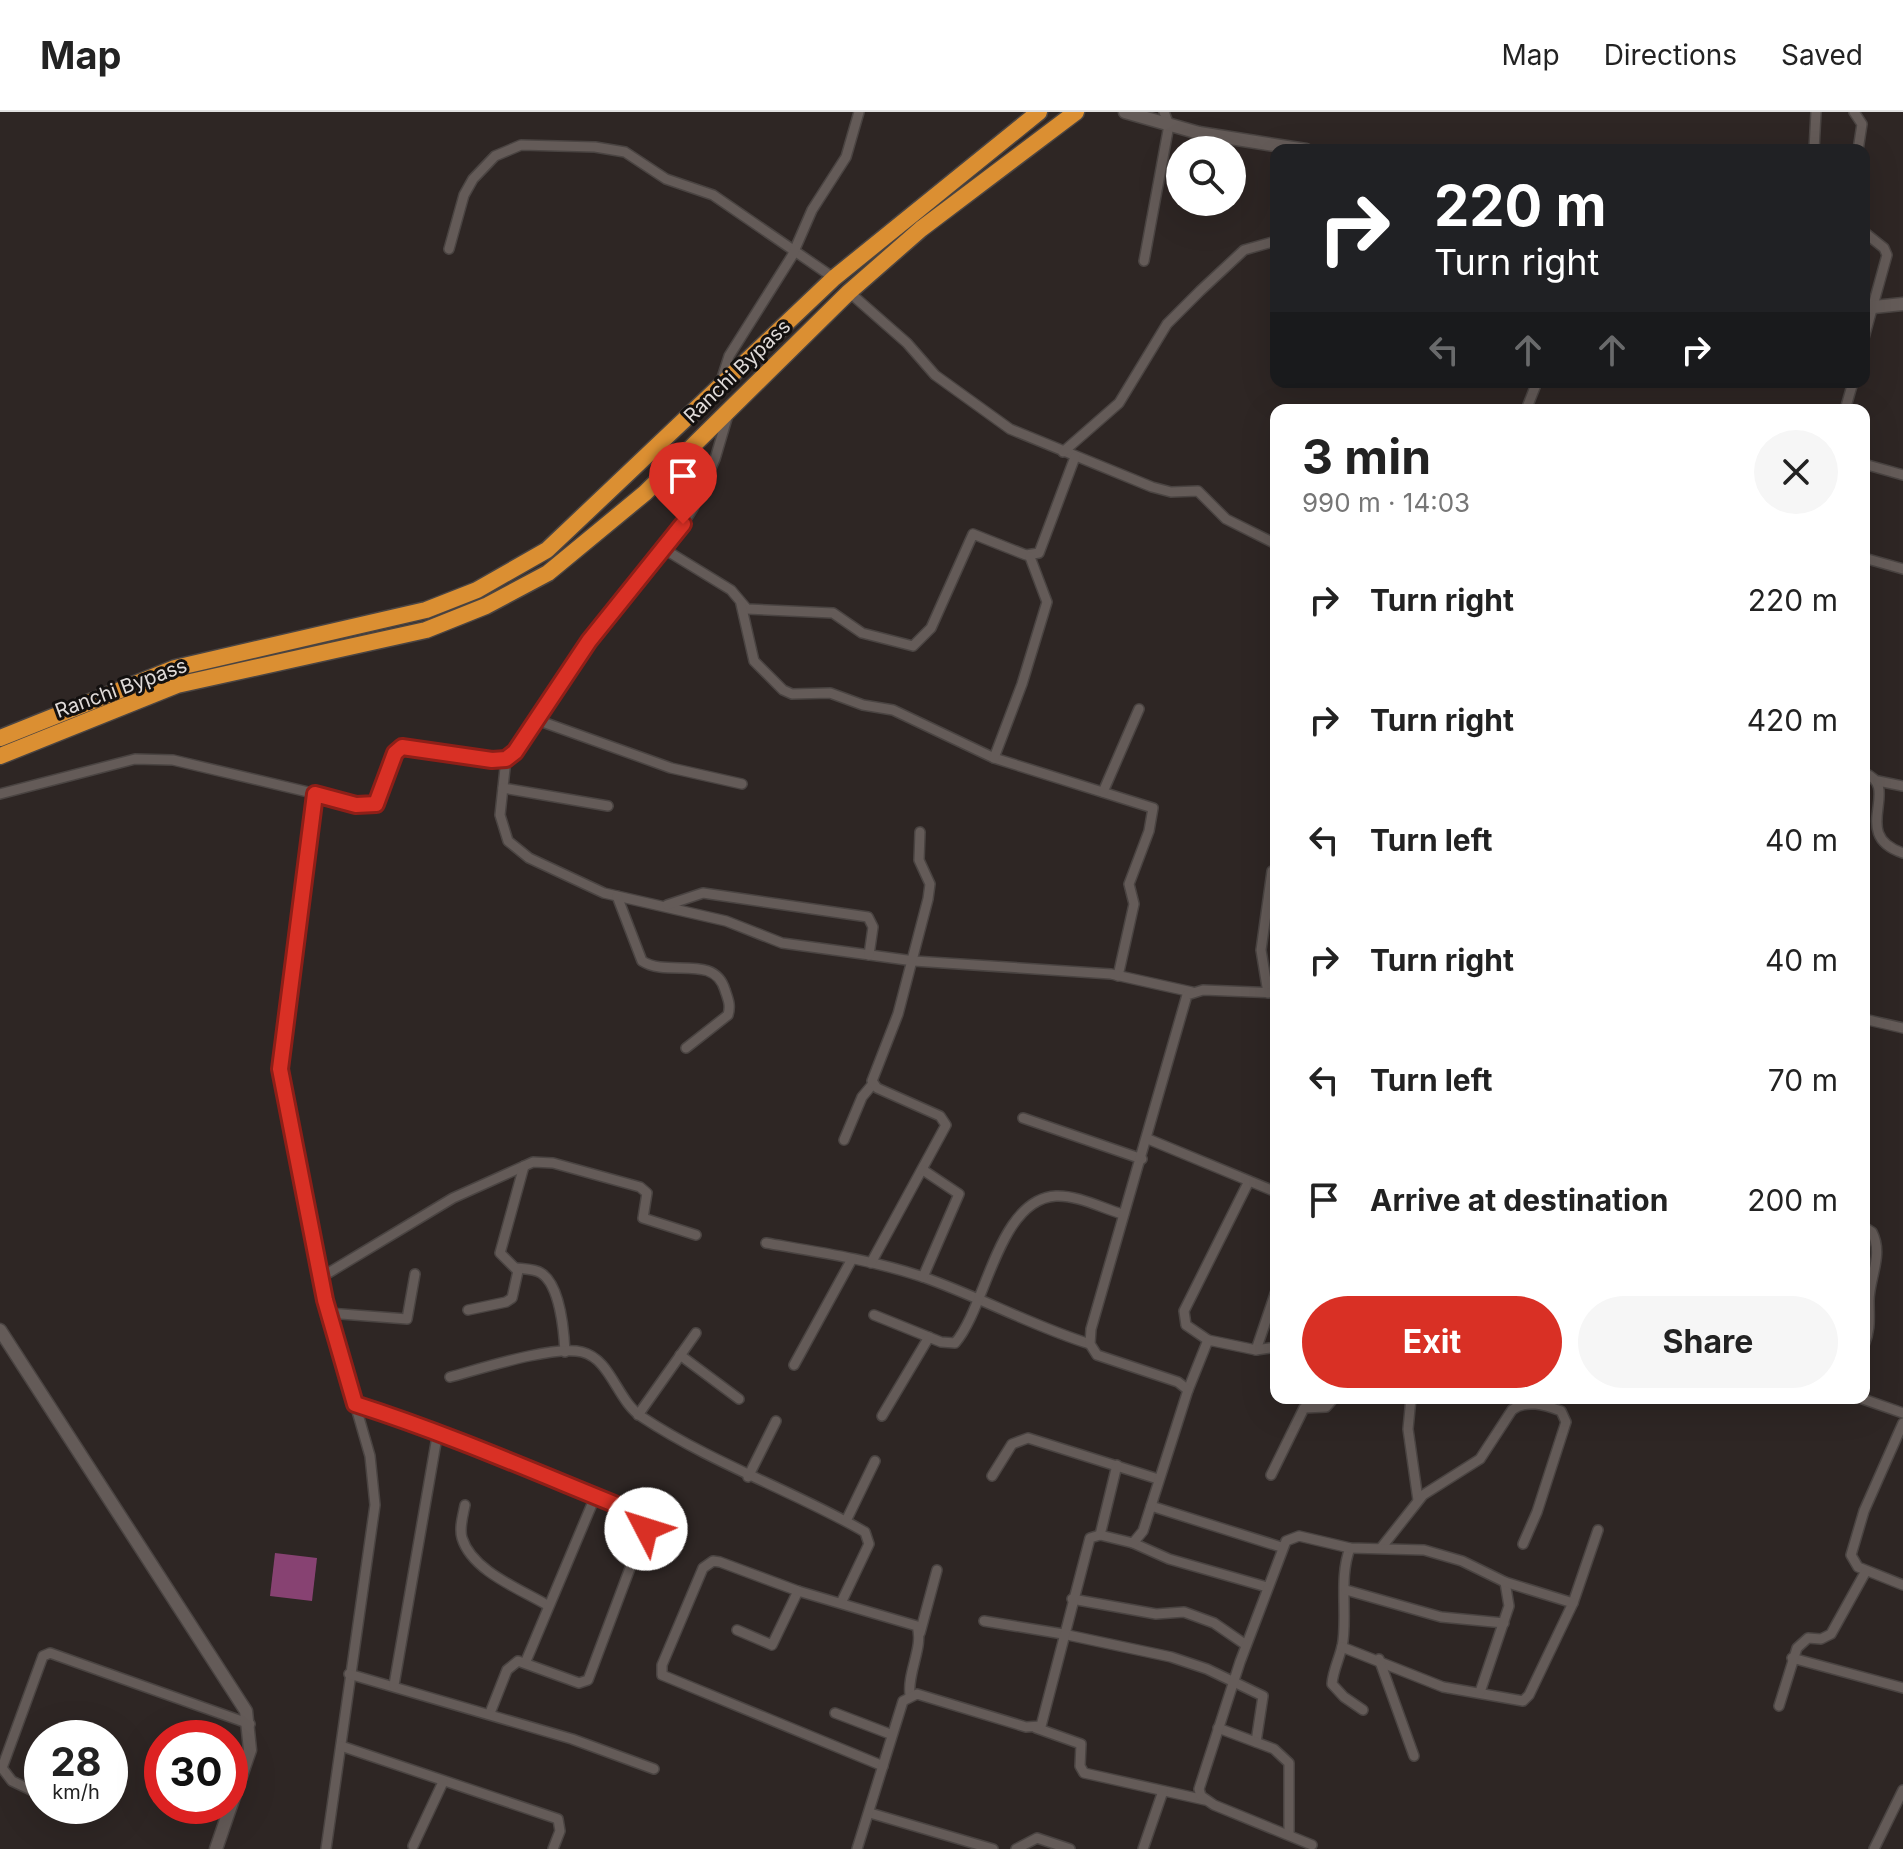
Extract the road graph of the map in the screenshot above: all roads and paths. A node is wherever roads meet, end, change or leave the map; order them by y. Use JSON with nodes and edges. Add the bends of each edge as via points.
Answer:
{"nodes":[{"id":1,"x":859,"y":112,"type":"edge"},
{"id":2,"x":1039,"y":112,"type":"edge"},
{"id":3,"x":1076,"y":112,"type":"edge"},
{"id":4,"x":1125,"y":112,"type":"edge"},
{"id":5,"x":1164,"y":112,"type":"edge"},
{"id":6,"x":1816,"y":112,"type":"edge"},
{"id":7,"x":1854,"y":112,"type":"edge"},
{"id":8,"x":1169,"y":125,"type":"junction"},
{"id":9,"x":1273,"y":144,"type":"edge"},
{"id":10,"x":1814,"y":144,"type":"edge"},
{"id":11,"x":1859,"y":144,"type":"edge"},
{"id":12,"x":1870,"y":237,"type":"edge"},
{"id":13,"x":1270,"y":243,"type":"edge"},
{"id":14,"x":449,"y":249,"type":"dead end"},
{"id":15,"x":794,"y":251,"type":"junction"},
{"id":16,"x":1144,"y":261,"type":"dead end"},
{"id":17,"x":834,"y":278,"type":"junction"},
{"id":18,"x":849,"y":292,"type":"junction"},
{"id":19,"x":1870,"y":302,"type":"edge"},
{"id":20,"x":1903,"y":304,"type":"edge"},
{"id":21,"x":1870,"y":307,"type":"edge"},
{"id":22,"x":719,"y":387,"type":"junction"},
{"id":23,"x":731,"y":404,"type":"junction"},
{"id":24,"x":1063,"y":452,"type":"junction"},
{"id":25,"x":1075,"y":457,"type":"junction"},
{"id":26,"x":1870,"y":466,"type":"edge"},
{"id":27,"x":1903,"y":475,"type":"edge"},
{"id":28,"x":1270,"y":541,"type":"edge"},
{"id":29,"x":664,"y":549,"type":"junction"},
{"id":30,"x":1030,"y":557,"type":"junction"},
{"id":31,"x":1870,"y":560,"type":"edge"},
{"id":32,"x":1903,"y":569,"type":"edge"},
{"id":33,"x":741,"y":604,"type":"junction"},
{"id":34,"x":1139,"y":709,"type":"dead end"},
{"id":35,"x":537,"y":720,"type":"junction"},
{"id":36,"x":0,"y":738,"type":"edge"},
{"id":37,"x":0,"y":756,"type":"edge"},
{"id":38,"x":994,"y":758,"type":"junction"},
{"id":39,"x":506,"y":759,"type":"junction"},
{"id":40,"x":1870,"y":776,"type":"edge"},
{"id":41,"x":1878,"y":781,"type":"junction"},
{"id":42,"x":742,"y":784,"type":"dead end"},
{"id":43,"x":1903,"y":786,"type":"edge"},
{"id":44,"x":503,"y":788,"type":"junction"},
{"id":45,"x":1103,"y":792,"type":"junction"},
{"id":46,"x":0,"y":794,"type":"edge"},
{"id":47,"x":315,"y":794,"type":"junction"},
{"id":48,"x":608,"y":806,"type":"dead end"},
{"id":49,"x":920,"y":832,"type":"dead end"},
{"id":50,"x":1903,"y":853,"type":"edge"},
{"id":51,"x":1270,"y":885,"type":"edge"},
{"id":52,"x":617,"y":896,"type":"junction"},
{"id":53,"x":666,"y":905,"type":"junction"},
{"id":54,"x":869,"y":955,"type":"junction"},
{"id":55,"x":914,"y":961,"type":"junction"},
{"id":56,"x":1118,"y":976,"type":"junction"},
{"id":57,"x":1270,"y":985,"type":"edge"},
{"id":58,"x":1192,"y":992,"type":"junction"},
{"id":59,"x":1270,"y":993,"type":"edge"},
{"id":60,"x":1870,"y":1020,"type":"edge"},
{"id":61,"x":1903,"y":1028,"type":"edge"},
{"id":62,"x":686,"y":1048,"type":"dead end"},
{"id":63,"x":872,"y":1085,"type":"junction"},
{"id":64,"x":1023,"y":1118,"type":"dead end"},
{"id":65,"x":1148,"y":1139,"type":"junction"},
{"id":66,"x":844,"y":1140,"type":"dead end"},
{"id":67,"x":1142,"y":1159,"type":"junction"},
{"id":68,"x":524,"y":1166,"type":"junction"},
{"id":69,"x":923,"y":1170,"type":"junction"},
{"id":70,"x":1249,"y":1181,"type":"junction"},
{"id":71,"x":1270,"y":1190,"type":"edge"},
{"id":72,"x":1122,"y":1214,"type":"junction"},
{"id":73,"x":1870,"y":1231,"type":"edge"},
{"id":74,"x":696,"y":1235,"type":"dead end"},
{"id":75,"x":766,"y":1243,"type":"dead end"},
{"id":76,"x":852,"y":1259,"type":"junction"},
{"id":77,"x":871,"y":1263,"type":"junction"},
{"id":78,"x":516,"y":1268,"type":"junction"},
{"id":79,"x":415,"y":1274,"type":"dead end"},
{"id":80,"x":923,"y":1277,"type":"junction"},
{"id":81,"x":320,"y":1278,"type":"junction"},
{"id":82,"x":1870,"y":1294,"type":"edge"},
{"id":83,"x":977,"y":1300,"type":"junction"},
{"id":84,"x":1270,"y":1309,"type":"edge"},
{"id":85,"x":468,"y":1310,"type":"dead end"},
{"id":86,"x":328,"y":1313,"type":"junction"},
{"id":87,"x":874,"y":1315,"type":"dead end"},
{"id":88,"x":0,"y":1330,"type":"edge"},
{"id":89,"x":696,"y":1333,"type":"dead end"},
{"id":90,"x":929,"y":1337,"type":"junction"},
{"id":91,"x":1208,"y":1340,"type":"junction"},
{"id":92,"x":1090,"y":1344,"type":"junction"},
{"id":93,"x":1270,"y":1348,"type":"edge"},
{"id":94,"x":1256,"y":1350,"type":"junction"},
{"id":95,"x":565,"y":1352,"type":"junction"},
{"id":96,"x":680,"y":1355,"type":"junction"},
{"id":97,"x":794,"y":1365,"type":"dead end"},
{"id":98,"x":450,"y":1377,"type":"dead end"},
{"id":99,"x":1188,"y":1390,"type":"junction"},
{"id":100,"x":739,"y":1399,"type":"dead end"},
{"id":101,"x":1870,"y":1401,"type":"edge"},
{"id":102,"x":355,"y":1404,"type":"junction"},
{"id":103,"x":1329,"y":1404,"type":"edge"},
{"id":104,"x":1410,"y":1404,"type":"edge"},
{"id":105,"x":1903,"y":1413,"type":"edge"},
{"id":106,"x":638,"y":1415,"type":"junction"},
{"id":107,"x":882,"y":1416,"type":"dead end"},
{"id":108,"x":776,"y":1421,"type":"dead end"},
{"id":109,"x":1903,"y":1423,"type":"edge"},
{"id":110,"x":438,"y":1431,"type":"junction"},
{"id":111,"x":875,"y":1461,"type":"dead end"},
{"id":112,"x":1117,"y":1465,"type":"junction"},
{"id":113,"x":1271,"y":1475,"type":"dead end"},
{"id":114,"x":992,"y":1476,"type":"dead end"},
{"id":115,"x":748,"y":1477,"type":"junction"},
{"id":116,"x":1158,"y":1479,"type":"junction"},
{"id":117,"x":595,"y":1497,"type":"junction"},
{"id":118,"x":1418,"y":1500,"type":"junction"},
{"id":119,"x":465,"y":1505,"type":"dead end"},
{"id":120,"x":1151,"y":1506,"type":"junction"},
{"id":121,"x":846,"y":1521,"type":"junction"},
{"id":122,"x":1598,"y":1530,"type":"dead end"},
{"id":123,"x":1100,"y":1535,"type":"junction"},
{"id":124,"x":1133,"y":1543,"type":"junction"},
{"id":125,"x":1523,"y":1544,"type":"dead end"},
{"id":126,"x":1281,"y":1547,"type":"junction"},
{"id":127,"x":1350,"y":1548,"type":"junction"},
{"id":128,"x":1381,"y":1548,"type":"junction"},
{"id":129,"x":937,"y":1570,"type":"dead end"},
{"id":130,"x":1866,"y":1571,"type":"junction"},
{"id":131,"x":1505,"y":1582,"type":"junction"},
{"id":132,"x":1903,"y":1585,"type":"edge"},
{"id":133,"x":1267,"y":1587,"type":"junction"},
{"id":134,"x":1346,"y":1590,"type":"junction"},
{"id":135,"x":798,"y":1591,"type":"junction"},
{"id":136,"x":1072,"y":1599,"type":"junction"},
{"id":137,"x":841,"y":1603,"type":"junction"},
{"id":138,"x":1573,"y":1603,"type":"junction"},
{"id":139,"x":547,"y":1605,"type":"junction"},
{"id":140,"x":984,"y":1621,"type":"dead end"},
{"id":141,"x":1504,"y":1623,"type":"junction"},
{"id":142,"x":737,"y":1630,"type":"dead end"},
{"id":143,"x":920,"y":1633,"type":"junction"},
{"id":144,"x":1063,"y":1634,"type":"junction"},
{"id":145,"x":1246,"y":1645,"type":"junction"},
{"id":146,"x":1342,"y":1647,"type":"junction"},
{"id":147,"x":1792,"y":1658,"type":"junction"},
{"id":148,"x":1379,"y":1659,"type":"junction"},
{"id":149,"x":526,"y":1661,"type":"junction"},
{"id":150,"x":349,"y":1674,"type":"junction"},
{"id":151,"x":1233,"y":1683,"type":"junction"},
{"id":152,"x":394,"y":1685,"type":"junction"},
{"id":153,"x":1903,"y":1688,"type":"edge"},
{"id":154,"x":1480,"y":1692,"type":"junction"},
{"id":155,"x":910,"y":1695,"type":"junction"},
{"id":156,"x":1779,"y":1706,"type":"dead end"},
{"id":157,"x":1363,"y":1710,"type":"dead end"},
{"id":158,"x":490,"y":1713,"type":"junction"},
{"id":159,"x":835,"y":1713,"type":"dead end"},
{"id":160,"x":250,"y":1724,"type":"junction"},
{"id":161,"x":1036,"y":1728,"type":"junction"},
{"id":162,"x":1218,"y":1728,"type":"junction"},
{"id":163,"x":890,"y":1734,"type":"junction"},
{"id":164,"x":1256,"y":1742,"type":"junction"},
{"id":165,"x":341,"y":1746,"type":"junction"},
{"id":166,"x":1414,"y":1756,"type":"dead end"},
{"id":167,"x":883,"y":1766,"type":"junction"},
{"id":168,"x":654,"y":1769,"type":"dead end"},
{"id":169,"x":443,"y":1782,"type":"junction"},
{"id":170,"x":24,"y":1787,"type":"edge"},
{"id":171,"x":1903,"y":1790,"type":"edge"},
{"id":172,"x":1163,"y":1791,"type":"junction"},
{"id":173,"x":1205,"y":1800,"type":"junction"},
{"id":174,"x":870,"y":1813,"type":"junction"},
{"id":175,"x":1289,"y":1834,"type":"junction"},
{"id":176,"x":1312,"y":1845,"type":"dead end"},
{"id":177,"x":413,"y":1846,"type":"dead end"},
{"id":178,"x":216,"y":1849,"type":"edge"},
{"id":179,"x":326,"y":1849,"type":"edge"},
{"id":180,"x":553,"y":1849,"type":"edge"},
{"id":181,"x":857,"y":1849,"type":"edge"},
{"id":182,"x":992,"y":1849,"type":"edge"},
{"id":183,"x":1016,"y":1849,"type":"edge"},
{"id":184,"x":1070,"y":1849,"type":"edge"},
{"id":185,"x":1143,"y":1849,"type":"edge"},
{"id":186,"x":1874,"y":1849,"type":"edge"}],
"edges":[{"from":1,"to":15,"type":"street","via":[[846,157],[812,210]]},
{"from":2,"to":17,"type":"highway","name":"Ranchi Bypass"},
{"from":3,"to":18,"type":"highway","name":"Ranchi Bypass","via":[[921,229]]},
{"from":4,"to":8,"type":"street"},
{"from":5,"to":8,"type":"street"},
{"from":6,"to":10,"type":"street"},
{"from":7,"to":11,"type":"street","via":[[1862,124]]},
{"from":8,"to":9,"type":"street"},
{"from":8,"to":16,"type":"street"},
{"from":12,"to":19,"type":"street","via":[[1887,255]]},
{"from":13,"to":24,"type":"street","via":[[1244,250],[1167,324],[1119,403]]},
{"from":14,"to":15,"type":"street","via":[[473,179],[495,156],[521,145],[625,152],[666,179],[713,195]]},
{"from":15,"to":17,"type":"street"},
{"from":15,"to":22,"type":"street","via":[[729,356]]},
{"from":17,"to":22,"type":"highway","name":"Ranchi Bypass"},
{"from":18,"to":23,"type":"highway","name":"Ranchi Bypass"},
{"from":18,"to":24,"type":"street","via":[[943,381],[1010,429]]},
{"from":20,"to":21,"type":"street"},
{"from":22,"to":36,"type":"highway","name":"Ranchi Bypass","via":[[547,550],[477,590],[426,610],[175,668]]},
{"from":23,"to":29,"type":"street","via":[[707,480]]},
{"from":23,"to":37,"type":"highway","name":"Ranchi Bypass","via":[[645,493],[548,573],[486,606],[426,630],[177,685]]},
{"from":24,"to":25,"type":"street"},
{"from":25,"to":28,"type":"street","via":[[1163,490],[1198,491],[1226,519]]},
{"from":25,"to":30,"type":"street","via":[[1039,553]]},
{"from":26,"to":27,"type":"street"},
{"from":29,"to":33,"type":"street","via":[[731,590]]},
{"from":29,"to":35,"type":"street","via":[[610,613]]},
{"from":30,"to":33,"type":"street","via":[[973,534],[931,628],[913,646],[862,633],[833,613],[765,612]]},
{"from":30,"to":38,"type":"street","via":[[1047,602]]},
{"from":31,"to":32,"type":"street"},
{"from":33,"to":38,"type":"street","via":[[754,661],[783,690],[830,693],[893,710]]},
{"from":34,"to":45,"type":"street"},
{"from":35,"to":39,"type":"street"},
{"from":35,"to":42,"type":"street","via":[[671,768]]},
{"from":38,"to":45,"type":"street"},
{"from":39,"to":44,"type":"street"},
{"from":39,"to":47,"type":"street","via":[[402,747],[376,804],[356,805]]},
{"from":40,"to":41,"type":"street"},
{"from":41,"to":43,"type":"street"},
{"from":41,"to":50,"type":"street","via":[[1878,835],[1883,844]]},
{"from":44,"to":48,"type":"street"},
{"from":44,"to":52,"type":"street","via":[[501,827],[517,850]]},
{"from":45,"to":56,"type":"street","via":[[1148,804],[1153,813],[1129,884],[1134,904]]},
{"from":46,"to":47,"type":"street","via":[[153,758]]},
{"from":47,"to":81,"type":"street","via":[[280,1069]]},
{"from":49,"to":55,"type":"street","via":[[919,860],[930,884]]},
{"from":51,"to":57,"type":"street","via":[[1261,950]]},
{"from":52,"to":53,"type":"street"},
{"from":52,"to":62,"type":"street","via":[[642,961],[712,971],[723,982],[728,1015]]},
{"from":53,"to":54,"type":"street","via":[[782,943]]},
{"from":53,"to":54,"type":"street","via":[[703,893],[868,917],[873,927]]},
{"from":54,"to":55,"type":"street"},
{"from":55,"to":56,"type":"street"},
{"from":55,"to":63,"type":"street"},
{"from":56,"to":58,"type":"street"},
{"from":58,"to":59,"type":"street"},
{"from":58,"to":65,"type":"street","via":[[1185,1000]]},
{"from":60,"to":61,"type":"street"},
{"from":63,"to":66,"type":"street"},
{"from":63,"to":69,"type":"street","via":[[944,1120],[943,1135]]},
{"from":64,"to":67,"type":"street"},
{"from":65,"to":67,"type":"street"},
{"from":65,"to":70,"type":"street"},
{"from":67,"to":72,"type":"street"},
{"from":68,"to":74,"type":"street","via":[[543,1161],[640,1187],[647,1193],[643,1218]]},
{"from":68,"to":78,"type":"street","via":[[500,1253]]},
{"from":68,"to":81,"type":"street","via":[[453,1198]]},
{"from":69,"to":77,"type":"street"},
{"from":69,"to":80,"type":"street","via":[[959,1194]]},
{"from":70,"to":71,"type":"street"},
{"from":70,"to":91,"type":"street","via":[[1184,1311],[1186,1325]]},
{"from":72,"to":83,"type":"street","via":[[1068,1197],[1031,1203],[1016,1221]]},
{"from":72,"to":92,"type":"street"},
{"from":73,"to":82,"type":"street","via":[[1877,1248]]},
{"from":75,"to":76,"type":"street"},
{"from":76,"to":77,"type":"street"},
{"from":76,"to":97,"type":"street"},
{"from":77,"to":80,"type":"street"},
{"from":78,"to":85,"type":"street","via":[[509,1301]]},
{"from":78,"to":95,"type":"street","via":[[537,1271],[548,1280],[562,1314]]},
{"from":79,"to":86,"type":"street","via":[[407,1319]]},
{"from":80,"to":83,"type":"street"},
{"from":81,"to":86,"type":"street"},
{"from":83,"to":90,"type":"street","via":[[955,1343]]},
{"from":83,"to":92,"type":"street"},
{"from":84,"to":94,"type":"street"},
{"from":86,"to":102,"type":"street"},
{"from":87,"to":90,"type":"street"},
{"from":88,"to":160,"type":"street","via":[[238,1697]]},
{"from":89,"to":96,"type":"street"},
{"from":90,"to":107,"type":"street"},
{"from":91,"to":94,"type":"street"},
{"from":91,"to":99,"type":"street"},
{"from":92,"to":99,"type":"street","via":[[1097,1355]]},
{"from":93,"to":94,"type":"street"},
{"from":95,"to":98,"type":"street"},
{"from":95,"to":106,"type":"street","via":[[591,1356]]},
{"from":96,"to":100,"type":"street"},
{"from":96,"to":106,"type":"street"},
{"from":99,"to":116,"type":"street"},
{"from":101,"to":105,"type":"street"},
{"from":102,"to":110,"type":"street"},
{"from":102,"to":150,"type":"street","via":[[370,1456],[375,1505]]},
{"from":103,"to":113,"type":"street","via":[[1304,1408]]},
{"from":104,"to":118,"type":"street","via":[[1408,1429]]},
{"from":106,"to":115,"type":"street"},
{"from":108,"to":115,"type":"street"},
{"from":109,"to":130,"type":"street","via":[[1853,1546],[1853,1562]]},
{"from":110,"to":117,"type":"street"},
{"from":110,"to":152,"type":"street"},
{"from":111,"to":121,"type":"street"},
{"from":112,"to":114,"type":"street","via":[[1028,1438],[1012,1444]]},
{"from":112,"to":116,"type":"street"},
{"from":112,"to":123,"type":"street"},
{"from":115,"to":121,"type":"street"},
{"from":116,"to":120,"type":"street"},
{"from":117,"to":139,"type":"street"},
{"from":117,"to":149,"type":"street","via":[[639,1514],[647,1523],[588,1680],[579,1683]]},
{"from":118,"to":125,"type":"street","via":[[1480,1459],[1517,1406],[1539,1404],[1561,1411],[1566,1422]]},
{"from":118,"to":128,"type":"street"},
{"from":119,"to":139,"type":"street","via":[[462,1537],[477,1559]]},
{"from":120,"to":124,"type":"street"},
{"from":120,"to":126,"type":"street"},
{"from":121,"to":137,"type":"street","via":[[869,1539]]},
{"from":122,"to":138,"type":"street"},
{"from":123,"to":124,"type":"street"},
{"from":123,"to":136,"type":"street","via":[[1094,1534],[1087,1545]]},
{"from":124,"to":133,"type":"street","via":[[1178,1562]]},
{"from":126,"to":127,"type":"street","via":[[1294,1536]]},
{"from":126,"to":133,"type":"street"},
{"from":127,"to":128,"type":"street"},
{"from":127,"to":134,"type":"street","via":[[1343,1571]]},
{"from":128,"to":131,"type":"street","via":[[1436,1553]]},
{"from":129,"to":143,"type":"street"},
{"from":130,"to":132,"type":"street"},
{"from":130,"to":147,"type":"street","via":[[1831,1634],[1802,1641]]},
{"from":131,"to":138,"type":"street"},
{"from":131,"to":141,"type":"street","via":[[1509,1606]]},
{"from":133,"to":145,"type":"street"},
{"from":134,"to":141,"type":"street","via":[[1441,1617]]},
{"from":134,"to":146,"type":"street"},
{"from":135,"to":137,"type":"street"},
{"from":135,"to":142,"type":"street","via":[[772,1645]]},
{"from":135,"to":167,"type":"street","via":[[720,1562],[707,1563],[660,1672]]},
{"from":136,"to":144,"type":"street"},
{"from":136,"to":145,"type":"street","via":[[1156,1614],[1184,1612],[1223,1628]]},
{"from":137,"to":143,"type":"street","via":[[911,1623]]},
{"from":138,"to":154,"type":"street","via":[[1526,1699],[1517,1702]]},
{"from":139,"to":149,"type":"street"},
{"from":140,"to":144,"type":"street"},
{"from":141,"to":154,"type":"street"},
{"from":143,"to":155,"type":"street"},
{"from":144,"to":151,"type":"street","via":[[1186,1661]]},
{"from":144,"to":161,"type":"street","via":[[1045,1718]]},
{"from":145,"to":151,"type":"street"},
{"from":146,"to":148,"type":"street"},
{"from":146,"to":157,"type":"street","via":[[1332,1684]]},
{"from":147,"to":153,"type":"street"},
{"from":147,"to":156,"type":"street"},
{"from":148,"to":154,"type":"street","via":[[1443,1687]]},
{"from":148,"to":166,"type":"street"},
{"from":149,"to":158,"type":"street","via":[[512,1663],[507,1670]]},
{"from":150,"to":152,"type":"street"},
{"from":150,"to":165,"type":"street"},
{"from":151,"to":162,"type":"street"},
{"from":151,"to":164,"type":"street","via":[[1263,1696]]},
{"from":152,"to":158,"type":"street"},
{"from":155,"to":161,"type":"street"},
{"from":155,"to":163,"type":"street","via":[[898,1709]]},
{"from":158,"to":168,"type":"street"},
{"from":159,"to":163,"type":"street"},
{"from":160,"to":170,"type":"street","via":[[50,1653],[43,1656],[2,1768]]},
{"from":160,"to":178,"type":"street","via":[[250,1750]]},
{"from":161,"to":172,"type":"street","via":[[1081,1744],[1084,1773]]},
{"from":162,"to":164,"type":"street"},
{"from":162,"to":173,"type":"street","via":[[1199,1782]]},
{"from":163,"to":167,"type":"street"},
{"from":164,"to":175,"type":"street","via":[[1289,1763]]},
{"from":165,"to":169,"type":"street"},
{"from":165,"to":179,"type":"street"},
{"from":167,"to":174,"type":"street"},
{"from":169,"to":177,"type":"street"},
{"from":169,"to":180,"type":"street","via":[[558,1819]]},
{"from":171,"to":186,"type":"street"},
{"from":172,"to":173,"type":"street"},
{"from":172,"to":185,"type":"street"},
{"from":173,"to":175,"type":"street"},
{"from":174,"to":181,"type":"street"},
{"from":174,"to":182,"type":"street"},
{"from":175,"to":176,"type":"street"},
{"from":183,"to":184,"type":"street","via":[[1037,1838]]}]}
